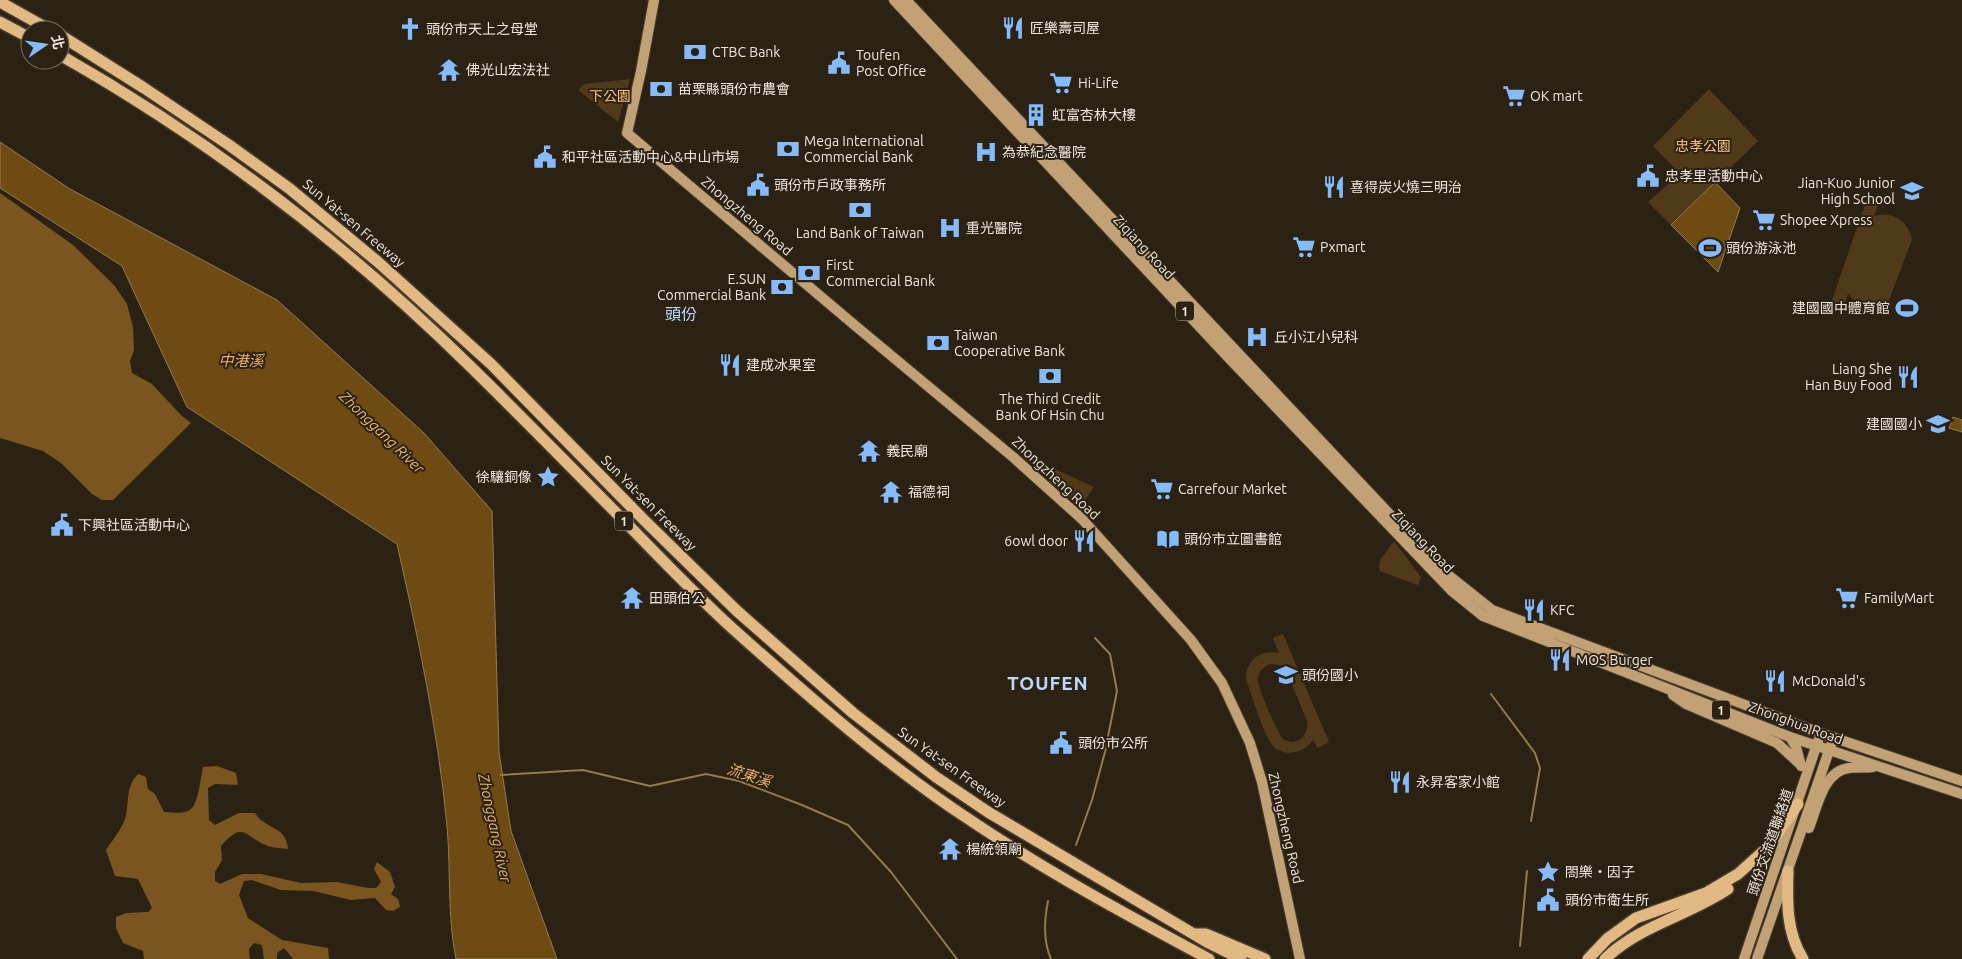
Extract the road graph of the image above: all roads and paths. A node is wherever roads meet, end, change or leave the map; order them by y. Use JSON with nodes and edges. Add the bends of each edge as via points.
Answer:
{"nodes":[{"id":1,"x":654,"y":0,"type":"edge"},
{"id":2,"x":894,"y":0,"type":"edge"},
{"id":3,"x":906,"y":0,"type":"edge"},
{"id":4,"x":0,"y":2,"type":"edge"},
{"id":5,"x":32,"y":20,"type":"edge"},
{"id":6,"x":0,"y":22,"type":"edge"},
{"id":7,"x":929,"y":31,"type":"junction"},
{"id":8,"x":20,"y":33,"type":"edge"},
{"id":9,"x":70,"y":41,"type":"edge"},
{"id":10,"x":70,"y":61,"type":"edge"},
{"id":11,"x":1489,"y":607,"type":"joint"},
{"id":12,"x":1483,"y":616,"type":"joint"},
{"id":13,"x":1609,"y":653,"type":"junction"},
{"id":14,"x":1605,"y":664,"type":"junction"},
{"id":15,"x":1660,"y":686,"type":"junction"},
{"id":16,"x":1820,"y":732,"type":"junction"},
{"id":17,"x":1790,"y":737,"type":"junction"},
{"id":18,"x":1834,"y":737,"type":"junction"},
{"id":19,"x":1817,"y":745,"type":"junction"},
{"id":20,"x":1829,"y":750,"type":"junction"},
{"id":21,"x":1801,"y":765,"type":"junction"},
{"id":22,"x":1879,"y":767,"type":"junction"},
{"id":23,"x":1962,"y":781,"type":"edge"},
{"id":24,"x":1962,"y":794,"type":"edge"},
{"id":25,"x":1798,"y":804,"type":"junction"},
{"id":26,"x":1768,"y":847,"type":"junction"},
{"id":27,"x":1788,"y":871,"type":"junction"},
{"id":28,"x":1194,"y":934,"type":"junction"},
{"id":29,"x":1209,"y":959,"type":"edge"},
{"id":30,"x":1241,"y":959,"type":"edge"},
{"id":31,"x":1265,"y":959,"type":"edge"},
{"id":32,"x":1300,"y":959,"type":"edge"},
{"id":33,"x":1588,"y":959,"type":"edge"},
{"id":34,"x":1605,"y":959,"type":"edge"},
{"id":35,"x":1744,"y":959,"type":"edge"},
{"id":36,"x":1757,"y":959,"type":"edge"},
{"id":37,"x":1803,"y":959,"type":"edge"}],
"edges":[{"from":1,"to":32,"type":"main road","name":"Zhongzheng Road","via":[[626,132],[1008,451],[1082,519],[1191,640],[1222,683],[1250,743],[1264,790]]},
{"from":2,"to":7,"type":"main road","name":"Ziqiang Road","number":"1"},
{"from":3,"to":7,"type":"main road","name":"Ziqiang Road","number":"1"},
{"from":4,"to":5,"type":"highway"},
{"from":6,"to":8,"type":"highway"},
{"from":7,"to":11,"type":"main road","name":"Ziqiang Road","number":"1","via":[[1443,571]]},
{"from":7,"to":12,"type":"main road","name":"Ziqiang Road","number":"1","via":[[1227,356],[1452,591]]},
{"from":9,"to":28,"type":"highway","name":"Sun Yat-sen Freeway","number":"1","via":[[229,145],[290,189],[378,262],[491,364],[737,612],[853,714],[988,812]]},
{"from":10,"to":29,"type":"highway","name":"Sun Yat-sen Freeway","number":"1","via":[[221,156],[368,272],[470,366],[728,625],[908,776],[972,822],[1064,878]]},
{"from":11,"to":13,"type":"main road","name":"Zhonghua Road","number":"1"},
{"from":12,"to":14,"type":"main road","name":"Zhonghua Road","number":"1"},
{"from":13,"to":14,"type":"main road"},
{"from":13,"to":16,"type":"main road","name":"Zhonghua Road","number":"1"},
{"from":14,"to":15,"type":"main road","name":"Zhonghua Road","number":"1"},
{"from":15,"to":17,"type":"main road","name":"Zhonghua Road","number":"1"},
{"from":15,"to":21,"type":"main road","via":[[1686,704],[1777,744]]},
{"from":16,"to":18,"type":"main road","name":"Zhonghua Road","number":"1"},
{"from":16,"to":19,"type":"main road","name":"頭份交流道聯絡道"},
{"from":17,"to":19,"type":"main road","name":"Zhonghua Road","number":"1"},
{"from":17,"to":21,"type":"main road"},
{"from":18,"to":20,"type":"main road","name":"頭份交流道聯絡道"},
{"from":18,"to":23,"type":"main road","name":"Zhonghua Road","number":"1"},
{"from":19,"to":20,"type":"main road","name":"Zhonghua Road","number":"1"},
{"from":19,"to":25,"type":"main road","name":"頭份交流道聯絡道"},
{"from":20,"to":22,"type":"main road","name":"Zhonghua Road","number":"1"},
{"from":20,"to":27,"type":"main road","name":"頭份交流道聯絡道"},
{"from":21,"to":25,"type":"main road"},
{"from":22,"to":24,"type":"main road","name":"Zhonghua Road","number":"1"},
{"from":22,"to":27,"type":"main road","via":[[1848,768],[1836,772],[1828,781],[1794,865]]},
{"from":25,"to":26,"type":"highway"},
{"from":25,"to":35,"type":"main road","name":"頭份交流道聯絡道"},
{"from":26,"to":33,"type":"highway","via":[[1738,874],[1716,888],[1627,923]]},
{"from":26,"to":34,"type":"highway","via":[[1738,882],[1705,903],[1645,929]]},
{"from":27,"to":36,"type":"main road","name":"頭份交流道聯絡道"},
{"from":27,"to":37,"type":"highway","via":[[1787,913],[1793,938]]},
{"from":28,"to":30,"type":"highway","name":"Sun Yat-sen Freeway","number":"1"},
{"from":28,"to":31,"type":"highway","via":[[1206,934]]}]}
